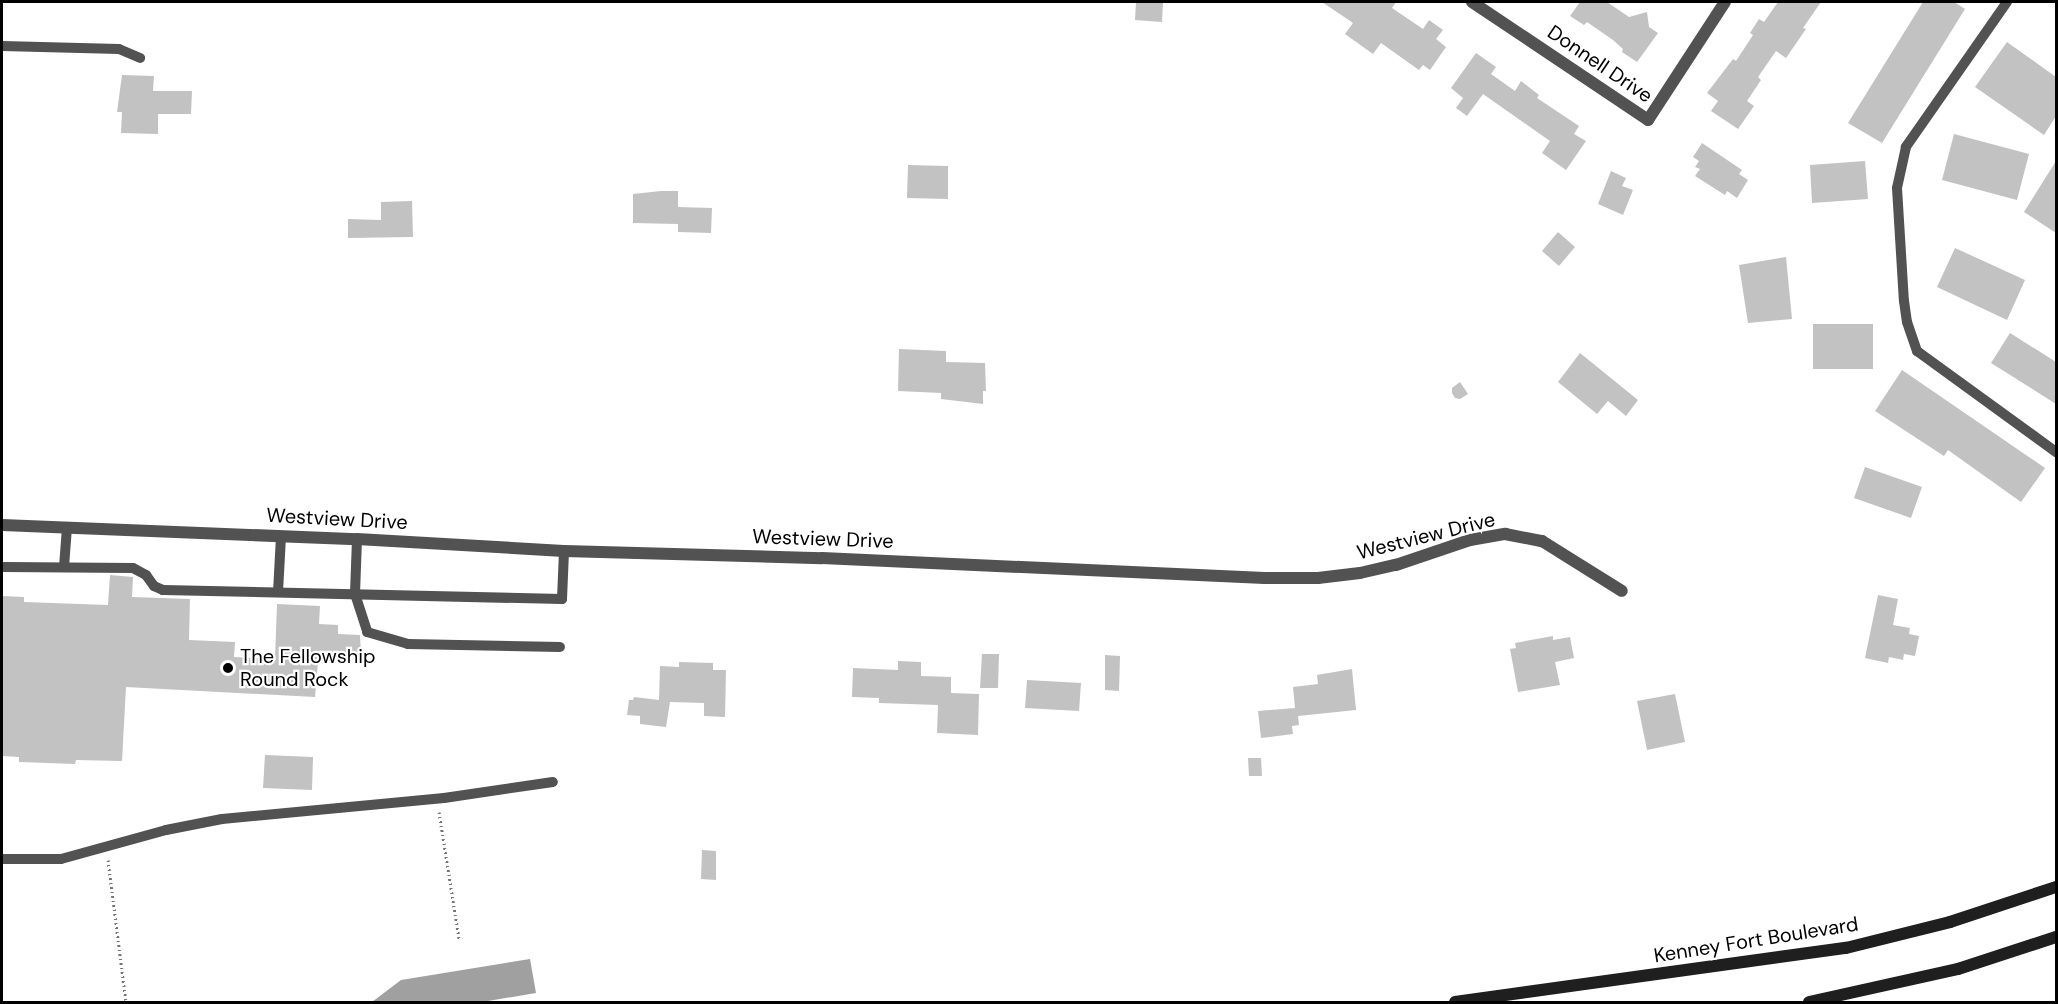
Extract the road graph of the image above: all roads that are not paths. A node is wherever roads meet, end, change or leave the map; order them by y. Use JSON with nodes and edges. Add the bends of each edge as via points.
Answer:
{"nodes":[{"id":1,"x":1472,"y":2,"type":"edge"},
{"id":2,"x":1725,"y":2,"type":"edge"},
{"id":3,"x":2007,"y":2,"type":"edge"},
{"id":4,"x":2,"y":46,"type":"edge"},
{"id":5,"x":140,"y":58,"type":"dead end"},
{"id":6,"x":2056,"y":452,"type":"edge"},
{"id":7,"x":2,"y":525,"type":"edge"},
{"id":8,"x":67,"y":527,"type":"junction"},
{"id":9,"x":281,"y":536,"type":"junction"},
{"id":10,"x":357,"y":539,"type":"junction"},
{"id":11,"x":564,"y":551,"type":"junction"},
{"id":12,"x":4,"y":567,"type":"dead end"},
{"id":13,"x":64,"y":567,"type":"junction"},
{"id":14,"x":1622,"y":591,"type":"dead end"},
{"id":15,"x":278,"y":592,"type":"junction"},
{"id":16,"x":355,"y":594,"type":"junction"},
{"id":17,"x":560,"y":647,"type":"dead end"},
{"id":18,"x":553,"y":782,"type":"dead end"},
{"id":19,"x":2,"y":859,"type":"edge"},
{"id":20,"x":2056,"y":887,"type":"edge"},
{"id":21,"x":2056,"y":938,"type":"edge"},
{"id":22,"x":1455,"y":1002,"type":"edge"},
{"id":23,"x":1809,"y":1002,"type":"edge"}],
"edges":[{"from":1,"to":2,"type":"street","name":"Donnell Drive","via":[[1648,120]]},
{"from":3,"to":6,"type":"lane","via":[[1906,147],[1897,188],[1902,280],[1907,322],[1917,351]]},
{"from":4,"to":5,"type":"lane","via":[[118,49]]},
{"from":7,"to":8,"type":"street","name":"Westview Drive"},
{"from":8,"to":9,"type":"street","name":"Westview Drive"},
{"from":8,"to":13,"type":"lane"},
{"from":9,"to":10,"type":"street","name":"Westview Drive"},
{"from":9,"to":15,"type":"lane"},
{"from":10,"to":11,"type":"street","name":"Westview Drive"},
{"from":10,"to":16,"type":"lane"},
{"from":11,"to":14,"type":"street","name":"Westview Drive","via":[[1318,578],[1396,566],[1470,540],[1505,534],[1542,542]]},
{"from":11,"to":16,"type":"lane","via":[[562,599]]},
{"from":12,"to":13,"type":"lane"},
{"from":13,"to":15,"type":"lane","via":[[134,568],[163,590]]},
{"from":15,"to":16,"type":"lane"},
{"from":16,"to":17,"type":"lane","via":[[367,632],[408,644]]},
{"from":18,"to":19,"type":"lane","via":[[444,798],[222,819],[62,859]]},
{"from":20,"to":22,"type":"main road","name":"Kenney Fort Boulevard","via":[[1950,922],[1846,948]]},
{"from":21,"to":23,"type":"main road","via":[[1958,969]]}]}
